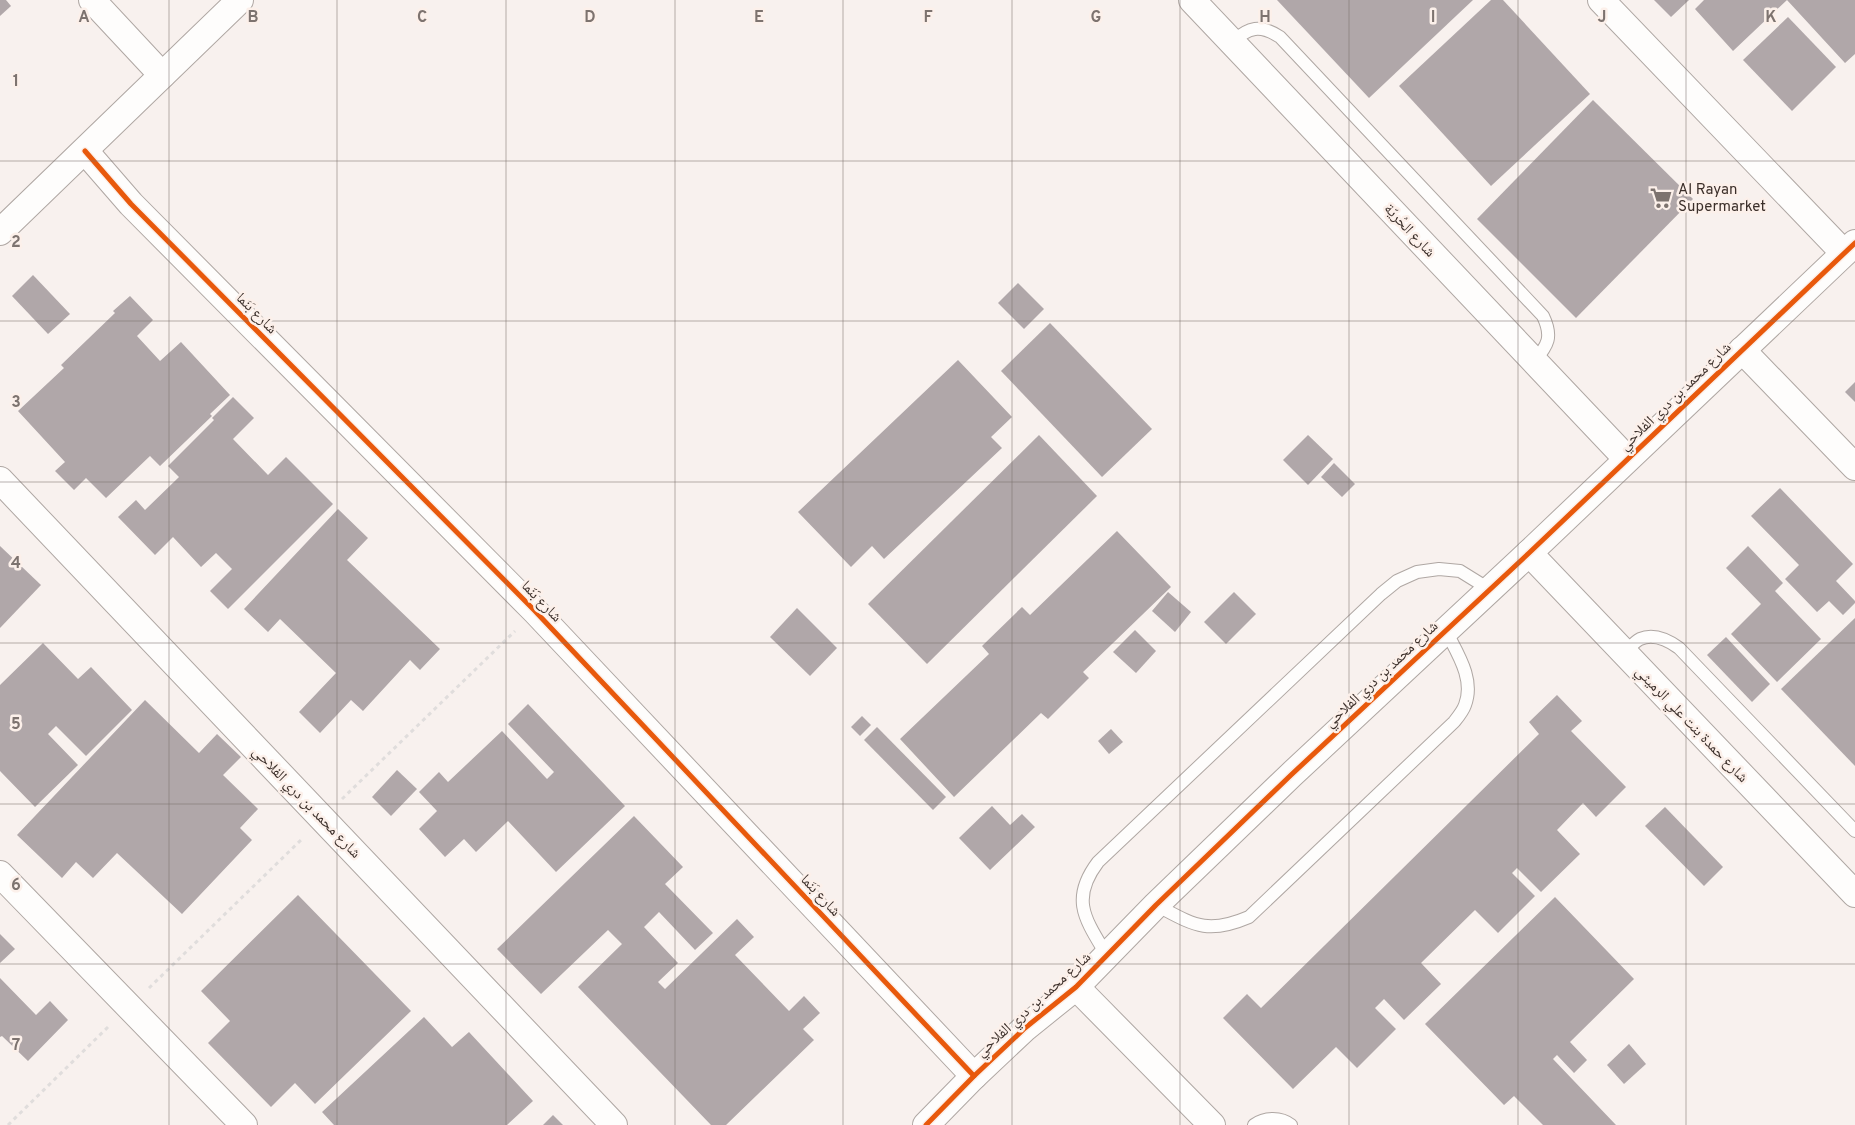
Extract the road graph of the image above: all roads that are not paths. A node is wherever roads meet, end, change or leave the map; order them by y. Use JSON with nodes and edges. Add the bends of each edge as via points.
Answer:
{"nodes":[{"id":1,"x":92,"y":0,"type":"edge"},
{"id":2,"x":240,"y":0,"type":"edge"},
{"id":3,"x":1192,"y":0,"type":"edge"},
{"id":4,"x":1600,"y":0,"type":"edge"},
{"id":5,"x":1232,"y":42,"type":"junction"},
{"id":6,"x":162,"y":75,"type":"junction"},
{"id":7,"x":85,"y":151,"type":"junction"},
{"id":8,"x":0,"y":232,"type":"edge"},
{"id":9,"x":1849,"y":248,"type":"edge"},
{"id":10,"x":1742,"y":350,"type":"junction"},
{"id":11,"x":1534,"y":362,"type":"junction"},
{"id":12,"x":1627,"y":459,"type":"junction"},
{"id":13,"x":1855,"y":467,"type":"edge"},
{"id":14,"x":0,"y":480,"type":"edge"},
{"id":15,"x":1529,"y":554,"type":"junction"},
{"id":16,"x":1490,"y":589,"type":"junction"},
{"id":17,"x":1446,"y":630,"type":"junction"},
{"id":18,"x":1624,"y":653,"type":"junction"},
{"id":19,"x":1855,"y":831,"type":"edge"},
{"id":20,"x":0,"y":874,"type":"edge"},
{"id":21,"x":1855,"y":894,"type":"edge"},
{"id":22,"x":1156,"y":905,"type":"junction"},
{"id":23,"x":1106,"y":954,"type":"junction"},
{"id":24,"x":1076,"y":987,"type":"junction"},
{"id":25,"x":974,"y":1076,"type":"junction"},
{"id":26,"x":244,"y":1125,"type":"edge"},
{"id":27,"x":614,"y":1125,"type":"edge"},
{"id":28,"x":926,"y":1125,"type":"edge"},
{"id":29,"x":1212,"y":1125,"type":"edge"},
{"id":30,"x":1254,"y":1125,"type":"edge"},
{"id":31,"x":1291,"y":1125,"type":"edge"}],
"edges":[{"from":1,"to":6,"type":"street"},
{"from":2,"to":6,"type":"street"},
{"from":3,"to":5,"type":"street","name":"شارع الحُريّة"},
{"from":4,"to":9,"type":"street","name":"شارع محمد بن دري الفلاحي"},
{"from":5,"to":11,"type":"street","name":"شارع الحُريّة"},
{"from":5,"to":11,"type":"lane","via":[[1251,29],[1260,28],[1271,31],[1287,44],[1543,316],[1548,342]]},
{"from":6,"to":7,"type":"street"},
{"from":7,"to":8,"type":"street"},
{"from":7,"to":25,"type":"street","name":"شارع بَنَما","via":[[138,211],[535,611]]},
{"from":9,"to":10,"type":"street","name":"شارع محمد بن دري الفلاحي"},
{"from":10,"to":12,"type":"street","name":"شارع محمد بن دري الفلاحي"},
{"from":10,"to":13,"type":"street","name":"شارع محمد بن دري الفلاحي"},
{"from":11,"to":12,"type":"street","name":"شارع الحُريّة"},
{"from":12,"to":15,"type":"street","name":"شارع محمد بن دري الفلاحي"},
{"from":14,"to":27,"type":"street","name":"شارع محمد بن دري الفلاحي"},
{"from":15,"to":16,"type":"street","name":"شارع محمد بن دري الفلاحي"},
{"from":15,"to":18,"type":"street","name":"شارع حمدة بنت علي الرميثي"},
{"from":16,"to":17,"type":"street","name":"شارع محمد بن دري الفلاحي"},
{"from":16,"to":23,"type":"lane","via":[[1453,570],[1417,572],[1398,581],[1098,862],[1088,874],[1082,905],[1086,920]]},
{"from":17,"to":22,"type":"street","name":"شارع محمد بن دري الفلاحي"},
{"from":17,"to":22,"type":"lane","via":[[1465,669],[1469,687],[1465,706],[1454,722],[1248,917],[1230,925],[1209,927],[1189,923]]},
{"from":18,"to":19,"type":"lane","via":[[1639,639],[1651,637],[1663,638],[1679,648]]},
{"from":18,"to":21,"type":"street","name":"شارع حمدة بنت علي الرميثي"},
{"from":20,"to":26,"type":"street"},
{"from":22,"to":23,"type":"street","name":"شارع محمد بن دري الفلاحي"},
{"from":23,"to":24,"type":"street","name":"شارع محمد بن دري الفلاحي"},
{"from":24,"to":25,"type":"street","name":"شارع محمد بن دري الفلاحي","via":[[1025,1028]]},
{"from":24,"to":29,"type":"street"},
{"from":25,"to":28,"type":"street","name":"شارع محمد بن دري الفلاحي"},
{"from":30,"to":31,"type":"lane","via":[[1278,1119]]}]}
